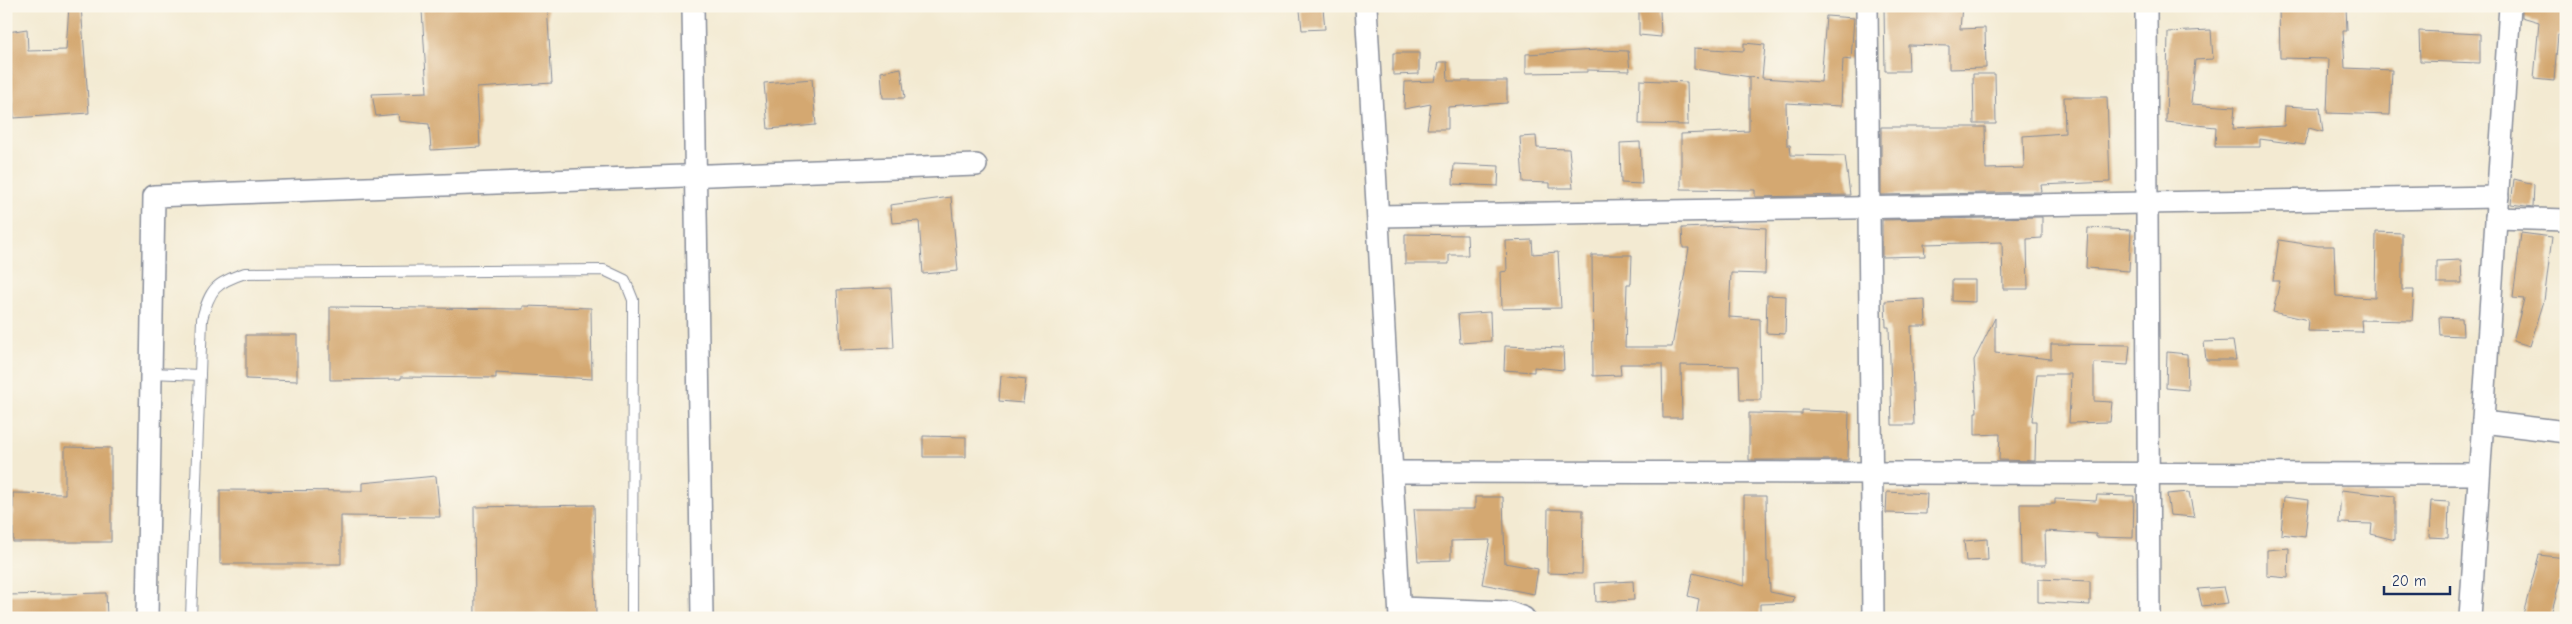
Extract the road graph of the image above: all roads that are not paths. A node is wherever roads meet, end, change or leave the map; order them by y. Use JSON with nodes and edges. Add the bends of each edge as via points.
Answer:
{"nodes":[{"id":1,"x":693,"y":6,"type":"edge"},
{"id":2,"x":1366,"y":6,"type":"edge"},
{"id":3,"x":1867,"y":6,"type":"edge"},
{"id":4,"x":2146,"y":6,"type":"edge"},
{"id":5,"x":2510,"y":6,"type":"edge"},
{"id":6,"x":976,"y":166,"type":"dead end"},
{"id":7,"x":696,"y":176,"type":"junction"},
{"id":8,"x":2498,"y":197,"type":"junction"},
{"id":9,"x":2147,"y":203,"type":"junction"},
{"id":10,"x":1869,"y":208,"type":"junction"},
{"id":11,"x":1378,"y":216,"type":"junction"},
{"id":12,"x":2496,"y":218,"type":"junction"},
{"id":13,"x":2566,"y":220,"type":"edge"},
{"id":14,"x":151,"y":373,"type":"junction"},
{"id":15,"x":200,"y":375,"type":"junction"},
{"id":16,"x":2483,"y":422,"type":"junction"},
{"id":17,"x":2566,"y":432,"type":"edge"},
{"id":18,"x":1392,"y":472,"type":"junction"},
{"id":19,"x":1872,"y":473,"type":"junction"},
{"id":20,"x":2149,"y":473,"type":"junction"},
{"id":21,"x":2480,"y":474,"type":"junction"},
{"id":22,"x":1400,"y":613,"type":"edge"},
{"id":23,"x":147,"y":618,"type":"edge"},
{"id":24,"x":191,"y":618,"type":"edge"},
{"id":25,"x":632,"y":618,"type":"edge"},
{"id":26,"x":702,"y":618,"type":"edge"},
{"id":27,"x":1524,"y":618,"type":"edge"},
{"id":28,"x":1873,"y":618,"type":"edge"},
{"id":29,"x":2150,"y":618,"type":"edge"},
{"id":30,"x":2470,"y":618,"type":"edge"}],
"edges":[{"from":1,"to":7,"type":"street"},
{"from":2,"to":11,"type":"street"},
{"from":3,"to":10,"type":"street"},
{"from":4,"to":9,"type":"street"},
{"from":5,"to":8,"type":"street"},
{"from":6,"to":7,"type":"street"},
{"from":7,"to":14,"type":"street","via":[[154,196]]},
{"from":7,"to":26,"type":"street"},
{"from":8,"to":9,"type":"street"},
{"from":8,"to":12,"type":"street"},
{"from":9,"to":10,"type":"street"},
{"from":9,"to":20,"type":"street"},
{"from":10,"to":11,"type":"street"},
{"from":10,"to":19,"type":"street"},
{"from":11,"to":18,"type":"street"},
{"from":12,"to":13,"type":"street"},
{"from":12,"to":16,"type":"street"},
{"from":14,"to":15,"type":"lane"},
{"from":14,"to":23,"type":"street"},
{"from":15,"to":24,"type":"lane"},
{"from":15,"to":25,"type":"lane","via":[[202,319],[209,296],[224,280],[245,273],[604,270],[624,280],[633,300]]},
{"from":16,"to":17,"type":"street"},
{"from":16,"to":21,"type":"street"},
{"from":18,"to":19,"type":"street"},
{"from":18,"to":22,"type":"street"},
{"from":19,"to":20,"type":"street"},
{"from":19,"to":28,"type":"street"},
{"from":20,"to":21,"type":"street"},
{"from":20,"to":29,"type":"street"},
{"from":21,"to":30,"type":"street"},
{"from":22,"to":27,"type":"street","via":[[1508,612]]}]}
